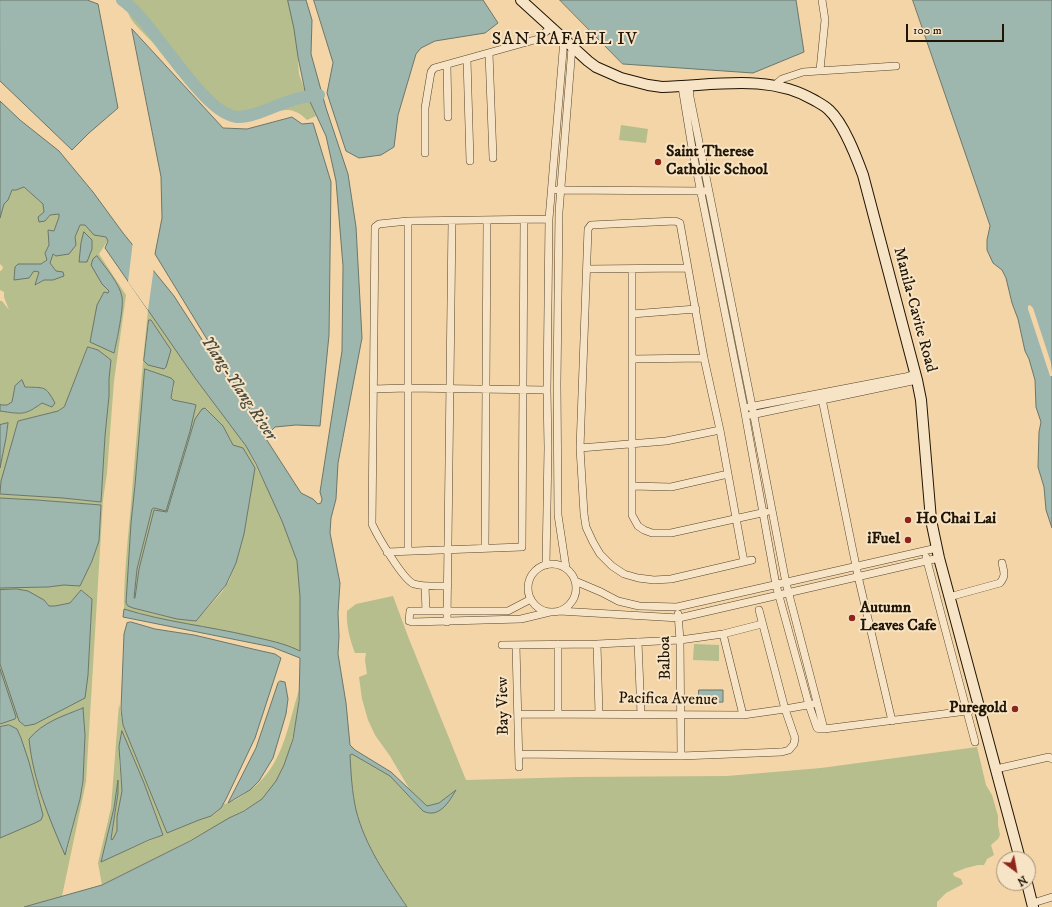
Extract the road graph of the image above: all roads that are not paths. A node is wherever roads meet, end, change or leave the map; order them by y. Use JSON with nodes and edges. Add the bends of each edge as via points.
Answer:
{"nodes":[{"id":1,"x":521,"y":0,"type":"edge"},
{"id":2,"x":822,"y":0,"type":"edge"},
{"id":3,"x":551,"y":27,"type":"junction"},
{"id":4,"x":564,"y":39,"type":"junction"},
{"id":5,"x":572,"y":47,"type":"junction"},
{"id":6,"x":489,"y":53,"type":"junction"},
{"id":7,"x":467,"y":59,"type":"junction"},
{"id":8,"x":447,"y":64,"type":"junction"},
{"id":9,"x":896,"y":66,"type":"dead end"},
{"id":10,"x":820,"y":70,"type":"junction"},
{"id":11,"x":775,"y":85,"type":"junction"},
{"id":12,"x":686,"y":86,"type":"junction"},
{"id":13,"x":448,"y":117,"type":"dead end"},
{"id":14,"x":425,"y":153,"type":"dead end"},
{"id":15,"x":493,"y":158,"type":"dead end"},
{"id":16,"x":470,"y":161,"type":"dead end"},
{"id":17,"x":551,"y":190,"type":"junction"},
{"id":18,"x":561,"y":191,"type":"junction"},
{"id":19,"x":701,"y":191,"type":"junction"},
{"id":20,"x":709,"y":191,"type":"junction"},
{"id":21,"x":549,"y":219,"type":"junction"},
{"id":22,"x":524,"y":220,"type":"junction"},
{"id":23,"x":408,"y":221,"type":"junction"},
{"id":24,"x":452,"y":221,"type":"junction"},
{"id":25,"x":487,"y":221,"type":"junction"},
{"id":26,"x":632,"y":268,"type":"junction"},
{"id":27,"x":688,"y":268,"type":"junction"},
{"id":28,"x":587,"y":269,"type":"junction"},
{"id":29,"x":696,"y":309,"type":"junction"},
{"id":30,"x":632,"y":314,"type":"junction"},
{"id":31,"x":704,"y":358,"type":"junction"},
{"id":32,"x":632,"y":359,"type":"junction"},
{"id":33,"x":916,"y":377,"type":"junction"},
{"id":34,"x":407,"y":388,"type":"junction"},
{"id":35,"x":373,"y":389,"type":"junction"},
{"id":36,"x":449,"y":389,"type":"junction"},
{"id":37,"x":485,"y":389,"type":"junction"},
{"id":38,"x":522,"y":390,"type":"junction"},
{"id":39,"x":547,"y":390,"type":"junction"},
{"id":40,"x":822,"y":397,"type":"junction"},
{"id":41,"x":752,"y":406,"type":"junction"},
{"id":42,"x":744,"y":408,"type":"junction"},
{"id":43,"x":754,"y":414,"type":"junction"},
{"id":44,"x":745,"y":416,"type":"junction"},
{"id":45,"x":720,"y":430,"type":"junction"},
{"id":46,"x":631,"y":443,"type":"junction"},
{"id":47,"x":548,"y":448,"type":"junction"},
{"id":48,"x":557,"y":448,"type":"junction"},
{"id":49,"x":580,"y":448,"type":"junction"},
{"id":50,"x":728,"y":474,"type":"junction"},
{"id":51,"x":632,"y":486,"type":"junction"},
{"id":52,"x":772,"y":510,"type":"junction"},
{"id":53,"x":763,"y":512,"type":"junction"},
{"id":54,"x":737,"y":518,"type":"junction"},
{"id":55,"x":485,"y":548,"type":"junction"},
{"id":56,"x":448,"y":550,"type":"junction"},
{"id":57,"x":408,"y":551,"type":"junction"},
{"id":58,"x":925,"y":551,"type":"junction"},
{"id":59,"x":387,"y":552,"type":"junction"},
{"id":60,"x":938,"y":553,"type":"junction"},
{"id":61,"x":752,"y":560,"type":"dead end"},
{"id":62,"x":927,"y":560,"type":"junction"},
{"id":63,"x":744,"y":562,"type":"junction"},
{"id":64,"x":1002,"y":563,"type":"dead end"},
{"id":65,"x":546,"y":565,"type":"junction"},
{"id":66,"x":856,"y":566,"type":"junction"},
{"id":67,"x":566,"y":568,"type":"junction"},
{"id":68,"x":858,"y":576,"type":"junction"},
{"id":69,"x":576,"y":581,"type":"junction"},
{"id":70,"x":786,"y":582,"type":"junction"},
{"id":71,"x":776,"y":585,"type":"junction"},
{"id":72,"x":426,"y":586,"type":"junction"},
{"id":73,"x":448,"y":586,"type":"junction"},
{"id":74,"x":788,"y":592,"type":"junction"},
{"id":75,"x":779,"y":594,"type":"junction"},
{"id":76,"x":949,"y":597,"type":"junction"},
{"id":77,"x":530,"y":599,"type":"junction"},
{"id":78,"x":677,"y":607,"type":"junction"},
{"id":79,"x":759,"y":610,"type":"dead end"},
{"id":80,"x":426,"y":611,"type":"junction"},
{"id":81,"x":447,"y":611,"type":"junction"},
{"id":82,"x":559,"y":611,"type":"junction"},
{"id":83,"x":550,"y":612,"type":"junction"},
{"id":84,"x":679,"y":618,"type":"junction"},
{"id":85,"x":447,"y":622,"type":"junction"},
{"id":86,"x":762,"y":624,"type":"junction"},
{"id":87,"x":723,"y":634,"type":"junction"},
{"id":88,"x":680,"y":640,"type":"junction"},
{"id":89,"x":638,"y":642,"type":"junction"},
{"id":90,"x":558,"y":644,"type":"junction"},
{"id":91,"x":597,"y":644,"type":"junction"},
{"id":92,"x":502,"y":645,"type":"dead end"},
{"id":93,"x":516,"y":645,"type":"junction"},
{"id":94,"x":812,"y":704,"type":"junction"},
{"id":95,"x":979,"y":708,"type":"junction"},
{"id":96,"x":786,"y":709,"type":"junction"},
{"id":97,"x":967,"y":711,"type":"junction"},
{"id":98,"x":518,"y":714,"type":"junction"},
{"id":99,"x":558,"y":714,"type":"junction"},
{"id":100,"x":599,"y":714,"type":"junction"},
{"id":101,"x":641,"y":714,"type":"junction"},
{"id":102,"x":680,"y":715,"type":"junction"},
{"id":103,"x":743,"y":715,"type":"junction"},
{"id":104,"x":892,"y":720,"type":"junction"},
{"id":105,"x":975,"y":742,"type":"dead end"},
{"id":106,"x":519,"y":754,"type":"junction"},
{"id":107,"x":681,"y":756,"type":"junction"},
{"id":108,"x":1052,"y":759,"type":"edge"},
{"id":109,"x":519,"y":767,"type":"dead end"},
{"id":110,"x":996,"y":769,"type":"junction"},
{"id":111,"x":1018,"y":851,"type":"edge"},
{"id":112,"x":1029,"y":891,"type":"edge"},
{"id":113,"x":1052,"y":897,"type":"edge"},
{"id":114,"x":1033,"y":905,"type":"edge"}],
"edges":[{"from":1,"to":3,"type":"main road","name":"Manila-Cavite Road"},
{"from":2,"to":10,"type":"street","via":[[825,20]]},
{"from":3,"to":4,"type":"main road","name":"Manila-Cavite Road"},
{"from":3,"to":6,"type":"street","via":[[538,39]]},
{"from":4,"to":5,"type":"main road","name":"Manila-Cavite Road"},
{"from":4,"to":17,"type":"street"},
{"from":5,"to":12,"type":"main road","name":"Manila-Cavite Road","via":[[596,66],[621,78],[648,85]]},
{"from":5,"to":18,"type":"street"},
{"from":6,"to":7,"type":"street"},
{"from":6,"to":15,"type":"street"},
{"from":7,"to":8,"type":"street"},
{"from":7,"to":16,"type":"street"},
{"from":8,"to":13,"type":"street"},
{"from":8,"to":14,"type":"street","via":[[431,72],[426,108]]},
{"from":9,"to":10,"type":"street"},
{"from":10,"to":11,"type":"street","via":[[803,72],[782,79]]},
{"from":11,"to":12,"type":"main road","name":"Manila-Cavite Road","via":[[748,83]]},
{"from":11,"to":33,"type":"main road","name":"Manila-Cavite Road","via":[[807,96],[829,110],[852,147],[863,175]]},
{"from":12,"to":19,"type":"street","via":[[692,148]]},
{"from":12,"to":20,"type":"street"},
{"from":17,"to":18,"type":"street"},
{"from":17,"to":21,"type":"street"},
{"from":18,"to":19,"type":"street"},
{"from":18,"to":48,"type":"street"},
{"from":19,"to":20,"type":"street"},
{"from":19,"to":42,"type":"street"},
{"from":20,"to":41,"type":"street"},
{"from":21,"to":22,"type":"street"},
{"from":21,"to":39,"type":"street"},
{"from":22,"to":25,"type":"street"},
{"from":22,"to":38,"type":"street"},
{"from":23,"to":24,"type":"street"},
{"from":23,"to":34,"type":"street"},
{"from":23,"to":35,"type":"street","via":[[380,224],[375,227]]},
{"from":24,"to":25,"type":"street"},
{"from":24,"to":36,"type":"street"},
{"from":25,"to":37,"type":"street"},
{"from":26,"to":27,"type":"street"},
{"from":26,"to":28,"type":"street"},
{"from":26,"to":30,"type":"street"},
{"from":27,"to":28,"type":"street","via":[[681,226],[674,221],[591,225],[588,229]]},
{"from":27,"to":29,"type":"street"},
{"from":28,"to":49,"type":"street"},
{"from":29,"to":30,"type":"street"},
{"from":29,"to":31,"type":"street"},
{"from":30,"to":32,"type":"street"},
{"from":31,"to":32,"type":"street"},
{"from":31,"to":45,"type":"street"},
{"from":32,"to":46,"type":"street"},
{"from":33,"to":40,"type":"street"},
{"from":33,"to":60,"type":"main road","name":"Manila-Cavite Road","via":[[921,400],[932,520]]},
{"from":34,"to":35,"type":"street"},
{"from":34,"to":36,"type":"street"},
{"from":34,"to":57,"type":"street"},
{"from":35,"to":59,"type":"street","via":[[372,524]]},
{"from":36,"to":37,"type":"street"},
{"from":36,"to":56,"type":"street"},
{"from":37,"to":38,"type":"street"},
{"from":37,"to":55,"type":"street"},
{"from":38,"to":39,"type":"street"},
{"from":38,"to":55,"type":"street","via":[[522,547]]},
{"from":39,"to":47,"type":"street"},
{"from":40,"to":41,"type":"street"},
{"from":40,"to":43,"type":"street"},
{"from":40,"to":66,"type":"street"},
{"from":41,"to":42,"type":"street"},
{"from":41,"to":43,"type":"street"},
{"from":42,"to":44,"type":"street"},
{"from":43,"to":44,"type":"street"},
{"from":43,"to":52,"type":"street"},
{"from":44,"to":53,"type":"street"},
{"from":45,"to":46,"type":"street","via":[[666,441]]},
{"from":45,"to":50,"type":"street"},
{"from":46,"to":49,"type":"street"},
{"from":46,"to":51,"type":"street"},
{"from":47,"to":48,"type":"street"},
{"from":47,"to":65,"type":"street"},
{"from":48,"to":67,"type":"street","via":[[558,515]]},
{"from":49,"to":63,"type":"street","via":[[586,527],[600,554],[612,566],[624,574],[654,580],[671,579]]},
{"from":50,"to":51,"type":"street","via":[[671,486]]},
{"from":50,"to":54,"type":"street"},
{"from":51,"to":54,"type":"street","via":[[634,521],[652,533],[671,533]]},
{"from":52,"to":53,"type":"street"},
{"from":52,"to":70,"type":"street"},
{"from":53,"to":54,"type":"street"},
{"from":53,"to":71,"type":"street"},
{"from":54,"to":63,"type":"street"},
{"from":55,"to":56,"type":"street"},
{"from":56,"to":57,"type":"street"},
{"from":56,"to":73,"type":"street"},
{"from":57,"to":59,"type":"street"},
{"from":58,"to":60,"type":"street"},
{"from":58,"to":62,"type":"street"},
{"from":58,"to":66,"type":"street"},
{"from":59,"to":72,"type":"street","via":[[407,580]]},
{"from":60,"to":62,"type":"street"},
{"from":60,"to":76,"type":"main road","name":"Manila-Cavite Road"},
{"from":61,"to":63,"type":"street"},
{"from":62,"to":68,"type":"street"},
{"from":62,"to":97,"type":"street"},
{"from":64,"to":76,"type":"street","via":[[1005,574],[1000,583]]},
{"from":65,"to":67,"type":"street","via":[[560,565]]},
{"from":65,"to":77,"type":"street","via":[[534,572],[530,578]]},
{"from":66,"to":68,"type":"street"},
{"from":66,"to":70,"type":"street"},
{"from":67,"to":69,"type":"street"},
{"from":68,"to":74,"type":"street"},
{"from":68,"to":104,"type":"street"},
{"from":69,"to":78,"type":"street","via":[[618,601],[639,606]]},
{"from":69,"to":82,"type":"street","via":[[575,596],[566,608]]},
{"from":70,"to":71,"type":"street"},
{"from":70,"to":74,"type":"street"},
{"from":71,"to":75,"type":"street"},
{"from":71,"to":78,"type":"street"},
{"from":72,"to":73,"type":"street"},
{"from":72,"to":80,"type":"street"},
{"from":73,"to":81,"type":"street"},
{"from":74,"to":75,"type":"street"},
{"from":74,"to":94,"type":"street"},
{"from":75,"to":84,"type":"street"},
{"from":75,"to":94,"type":"street"},
{"from":76,"to":95,"type":"main road","name":"Manila-Cavite Road"},
{"from":77,"to":81,"type":"street","via":[[508,611]]},
{"from":77,"to":83,"type":"street","via":[[539,608]]},
{"from":78,"to":84,"type":"street","name":"Balboa"},
{"from":79,"to":86,"type":"street"},
{"from":80,"to":81,"type":"street"},
{"from":80,"to":85,"type":"street","via":[[410,611],[410,622]]},
{"from":81,"to":85,"type":"street"},
{"from":82,"to":83,"type":"street"},
{"from":82,"to":84,"type":"street"},
{"from":83,"to":85,"type":"street","via":[[521,619]]},
{"from":84,"to":88,"type":"street","name":"Balboa"},
{"from":86,"to":87,"type":"street"},
{"from":86,"to":96,"type":"street"},
{"from":87,"to":88,"type":"street"},
{"from":87,"to":103,"type":"street"},
{"from":88,"to":89,"type":"street"},
{"from":88,"to":102,"type":"street","name":"Balboa"},
{"from":89,"to":91,"type":"street"},
{"from":89,"to":101,"type":"street"},
{"from":90,"to":91,"type":"street"},
{"from":90,"to":93,"type":"street"},
{"from":90,"to":99,"type":"street"},
{"from":91,"to":100,"type":"street"},
{"from":92,"to":93,"type":"street"},
{"from":93,"to":98,"type":"street","name":"Bay View"},
{"from":94,"to":96,"type":"street","name":"Pacifica Avenue"},
{"from":94,"to":104,"type":"street","via":[[824,729]]},
{"from":95,"to":97,"type":"street"},
{"from":95,"to":110,"type":"main road","name":"Manila-Cavite Road"},
{"from":96,"to":103,"type":"street","name":"Pacifica Avenue"},
{"from":96,"to":107,"type":"street","via":[[795,738],[789,750]]},
{"from":97,"to":104,"type":"street"},
{"from":97,"to":105,"type":"street"},
{"from":98,"to":99,"type":"street","name":"Pacifica Avenue"},
{"from":98,"to":106,"type":"street","name":"Bay View"},
{"from":99,"to":100,"type":"street","name":"Pacifica Avenue"},
{"from":100,"to":101,"type":"street","name":"Pacifica Avenue"},
{"from":101,"to":102,"type":"street","name":"Pacifica Avenue"},
{"from":102,"to":103,"type":"street","name":"Pacifica Avenue"},
{"from":102,"to":107,"type":"street","name":"Balboa"},
{"from":106,"to":107,"type":"street"},
{"from":106,"to":109,"type":"street","name":"Bay View"},
{"from":108,"to":110,"type":"street","via":[[1049,757]]},
{"from":110,"to":111,"type":"main road","name":"Manila-Cavite Road"},
{"from":112,"to":114,"type":"main road"},
{"from":113,"to":114,"type":"street"}]}
